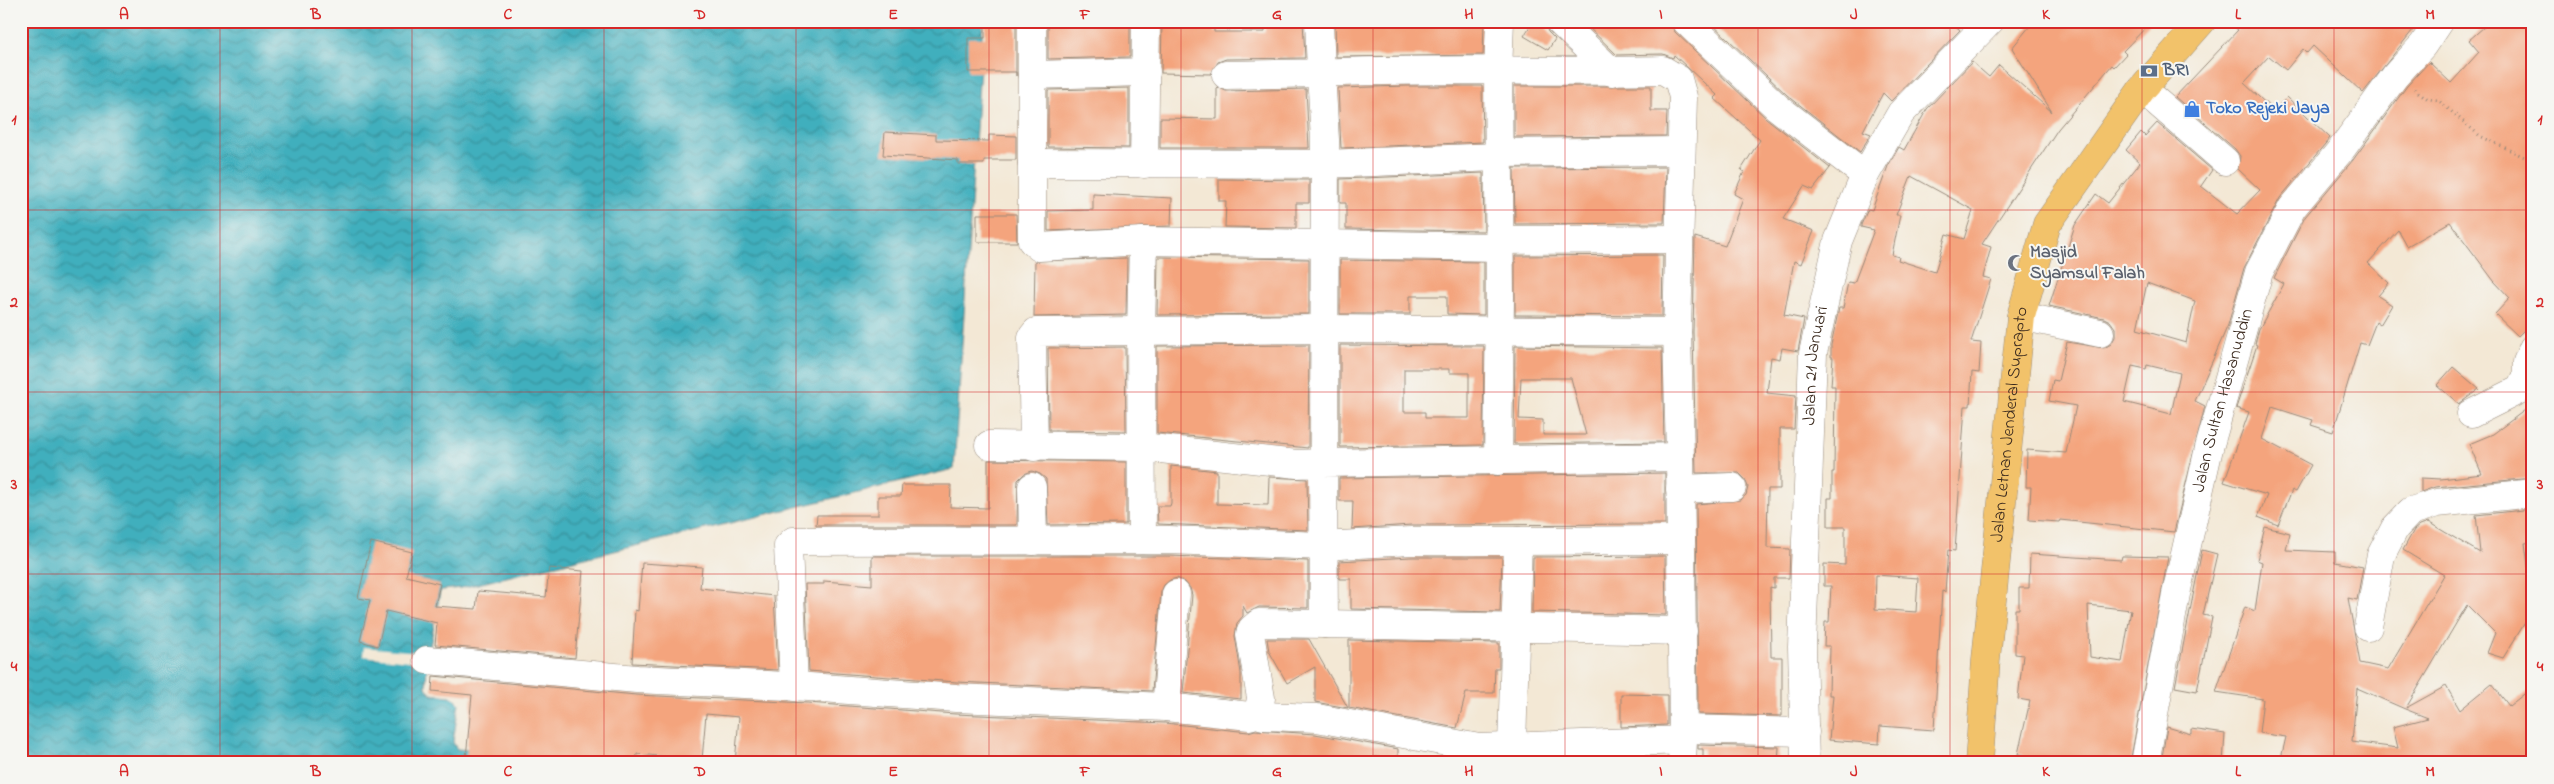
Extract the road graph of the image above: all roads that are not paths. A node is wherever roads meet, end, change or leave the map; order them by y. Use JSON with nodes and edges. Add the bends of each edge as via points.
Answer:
{"nodes":[{"id":1,"x":1032,"y":21,"type":"edge"},
{"id":2,"x":1146,"y":21,"type":"edge"},
{"id":3,"x":1319,"y":21,"type":"edge"},
{"id":4,"x":1500,"y":21,"type":"edge"},
{"id":5,"x":1559,"y":21,"type":"edge"},
{"id":6,"x":1686,"y":21,"type":"edge"},
{"id":7,"x":1990,"y":21,"type":"edge"},
{"id":8,"x":2202,"y":21,"type":"edge"},
{"id":9,"x":2439,"y":21,"type":"edge"},
{"id":10,"x":1146,"y":72,"type":"junction"},
{"id":11,"x":1498,"y":72,"type":"junction"},
{"id":12,"x":1612,"y":72,"type":"junction"},
{"id":13,"x":1321,"y":73,"type":"junction"},
{"id":14,"x":1032,"y":74,"type":"junction"},
{"id":15,"x":1226,"y":75,"type":"dead end"},
{"id":16,"x":2142,"y":89,"type":"junction"},
{"id":17,"x":1680,"y":151,"type":"junction"},
{"id":18,"x":1498,"y":155,"type":"junction"},
{"id":19,"x":2225,"y":161,"type":"dead end"},
{"id":20,"x":1032,"y":163,"type":"junction"},
{"id":21,"x":1144,"y":164,"type":"junction"},
{"id":22,"x":1324,"y":164,"type":"junction"},
{"id":23,"x":1864,"y":175,"type":"junction"},
{"id":24,"x":1679,"y":239,"type":"junction"},
{"id":25,"x":1143,"y":242,"type":"junction"},
{"id":26,"x":1324,"y":243,"type":"junction"},
{"id":27,"x":1500,"y":244,"type":"junction"},
{"id":28,"x":2021,"y":316,"type":"junction"},
{"id":29,"x":1323,"y":329,"type":"junction"},
{"id":30,"x":1499,"y":330,"type":"junction"},
{"id":31,"x":1141,"y":331,"type":"junction"},
{"id":32,"x":1676,"y":332,"type":"junction"},
{"id":33,"x":2100,"y":333,"type":"dead end"},
{"id":34,"x":2533,"y":348,"type":"edge"},
{"id":35,"x":2471,"y":414,"type":"dead end"},
{"id":36,"x":989,"y":445,"type":"dead end"},
{"id":37,"x":1034,"y":447,"type":"junction"},
{"id":38,"x":1142,"y":447,"type":"junction"},
{"id":39,"x":1680,"y":456,"type":"junction"},
{"id":40,"x":1498,"y":461,"type":"junction"},
{"id":41,"x":1323,"y":463,"type":"junction"},
{"id":42,"x":1032,"y":487,"type":"dead end"},
{"id":43,"x":1732,"y":487,"type":"dead end"},
{"id":44,"x":1680,"y":489,"type":"junction"},
{"id":45,"x":2533,"y":493,"type":"edge"},
{"id":46,"x":1142,"y":540,"type":"junction"},
{"id":47,"x":1681,"y":540,"type":"junction"},
{"id":48,"x":1033,"y":541,"type":"junction"},
{"id":49,"x":1518,"y":541,"type":"junction"},
{"id":50,"x":1322,"y":546,"type":"junction"},
{"id":51,"x":1176,"y":594,"type":"dead end"},
{"id":52,"x":1324,"y":624,"type":"junction"},
{"id":53,"x":2368,"y":627,"type":"dead end"},
{"id":54,"x":1515,"y":628,"type":"junction"},
{"id":55,"x":1683,"y":631,"type":"junction"},
{"id":56,"x":427,"y":660,"type":"dead end"},
{"id":57,"x":794,"y":687,"type":"junction"},
{"id":58,"x":1166,"y":708,"type":"junction"},
{"id":59,"x":1256,"y":714,"type":"junction"},
{"id":60,"x":1804,"y":732,"type":"junction"},
{"id":61,"x":1683,"y":744,"type":"edge"},
{"id":62,"x":1512,"y":747,"type":"junction"},
{"id":63,"x":1805,"y":763,"type":"edge"},
{"id":64,"x":1979,"y":763,"type":"edge"},
{"id":65,"x":2145,"y":763,"type":"edge"}],
"edges":[{"from":1,"to":14,"type":"street"},
{"from":2,"to":10,"type":"street"},
{"from":3,"to":13,"type":"street"},
{"from":4,"to":11,"type":"street"},
{"from":5,"to":12,"type":"street"},
{"from":6,"to":23,"type":"street","via":[[1777,107]]},
{"from":7,"to":23,"type":"street","name":"Jalan 21 Januari","via":[[1901,113]]},
{"from":8,"to":16,"type":"main road","name":"Jalan Letnan Jenderal Suprapto"},
{"from":9,"to":65,"type":"street","name":"Jalan Sultan Hasanuddin","via":[[2340,151],[2292,208],[2259,272],[2209,448],[2176,594]]},
{"from":10,"to":14,"type":"street"},
{"from":10,"to":21,"type":"street"},
{"from":11,"to":12,"type":"street"},
{"from":11,"to":13,"type":"street","via":[[1404,69]]},
{"from":11,"to":18,"type":"street"},
{"from":12,"to":17,"type":"street","via":[[1663,70],[1678,79],[1683,97]]},
{"from":13,"to":15,"type":"street"},
{"from":13,"to":22,"type":"street"},
{"from":14,"to":20,"type":"street"},
{"from":16,"to":19,"type":"street"},
{"from":16,"to":28,"type":"main road","name":"Jalan Letnan Jenderal Suprapto","via":[[2047,224]]},
{"from":17,"to":18,"type":"street"},
{"from":17,"to":24,"type":"street"},
{"from":18,"to":22,"type":"street"},
{"from":18,"to":27,"type":"street"},
{"from":20,"to":21,"type":"street"},
{"from":20,"to":25,"type":"street","via":[[1031,239],[1036,246]]},
{"from":21,"to":22,"type":"street"},
{"from":22,"to":26,"type":"street"},
{"from":23,"to":60,"type":"street","name":"Jalan 21 Januari","via":[[1838,241],[1813,353],[1802,647]]},
{"from":24,"to":27,"type":"street"},
{"from":24,"to":32,"type":"street"},
{"from":25,"to":26,"type":"street"},
{"from":25,"to":31,"type":"street"},
{"from":26,"to":27,"type":"street"},
{"from":26,"to":29,"type":"street"},
{"from":27,"to":30,"type":"street"},
{"from":28,"to":33,"type":"street"},
{"from":28,"to":64,"type":"main road","name":"Jalan Letnan Jenderal Suprapto","via":[[1986,659]]},
{"from":29,"to":30,"type":"street"},
{"from":29,"to":31,"type":"street"},
{"from":29,"to":41,"type":"street"},
{"from":30,"to":32,"type":"street"},
{"from":30,"to":40,"type":"street"},
{"from":31,"to":37,"type":"street","via":[[1033,334]]},
{"from":31,"to":38,"type":"street"},
{"from":32,"to":39,"type":"street"},
{"from":34,"to":35,"type":"street","via":[[2527,362],[2527,377],[2519,390]]},
{"from":36,"to":37,"type":"street"},
{"from":37,"to":38,"type":"street"},
{"from":38,"to":41,"type":"street","via":[[1297,464]]},
{"from":38,"to":46,"type":"street"},
{"from":39,"to":40,"type":"street"},
{"from":39,"to":44,"type":"street"},
{"from":40,"to":41,"type":"street"},
{"from":41,"to":50,"type":"street"},
{"from":42,"to":48,"type":"street"},
{"from":43,"to":44,"type":"street"},
{"from":44,"to":47,"type":"street"},
{"from":45,"to":53,"type":"street","via":[[2437,503],[2411,511],[2395,528],[2381,555]]},
{"from":46,"to":48,"type":"street"},
{"from":46,"to":50,"type":"street"},
{"from":47,"to":49,"type":"street"},
{"from":47,"to":55,"type":"street"},
{"from":48,"to":57,"type":"street","via":[[793,541],[788,546]]},
{"from":49,"to":50,"type":"street"},
{"from":49,"to":54,"type":"street"},
{"from":50,"to":52,"type":"street"},
{"from":51,"to":58,"type":"street"},
{"from":52,"to":54,"type":"street"},
{"from":52,"to":59,"type":"street","via":[[1259,623],[1252,629],[1250,634],[1261,698]]},
{"from":54,"to":55,"type":"street"},
{"from":54,"to":62,"type":"street"},
{"from":55,"to":61,"type":"street"},
{"from":56,"to":57,"type":"street","via":[[637,679]]},
{"from":57,"to":58,"type":"street"},
{"from":58,"to":59,"type":"street"},
{"from":59,"to":62,"type":"street","via":[[1316,718],[1479,748]]},
{"from":60,"to":61,"type":"street"},
{"from":60,"to":63,"type":"street","name":"Jalan 21 Januari"},
{"from":61,"to":62,"type":"street"}]}
